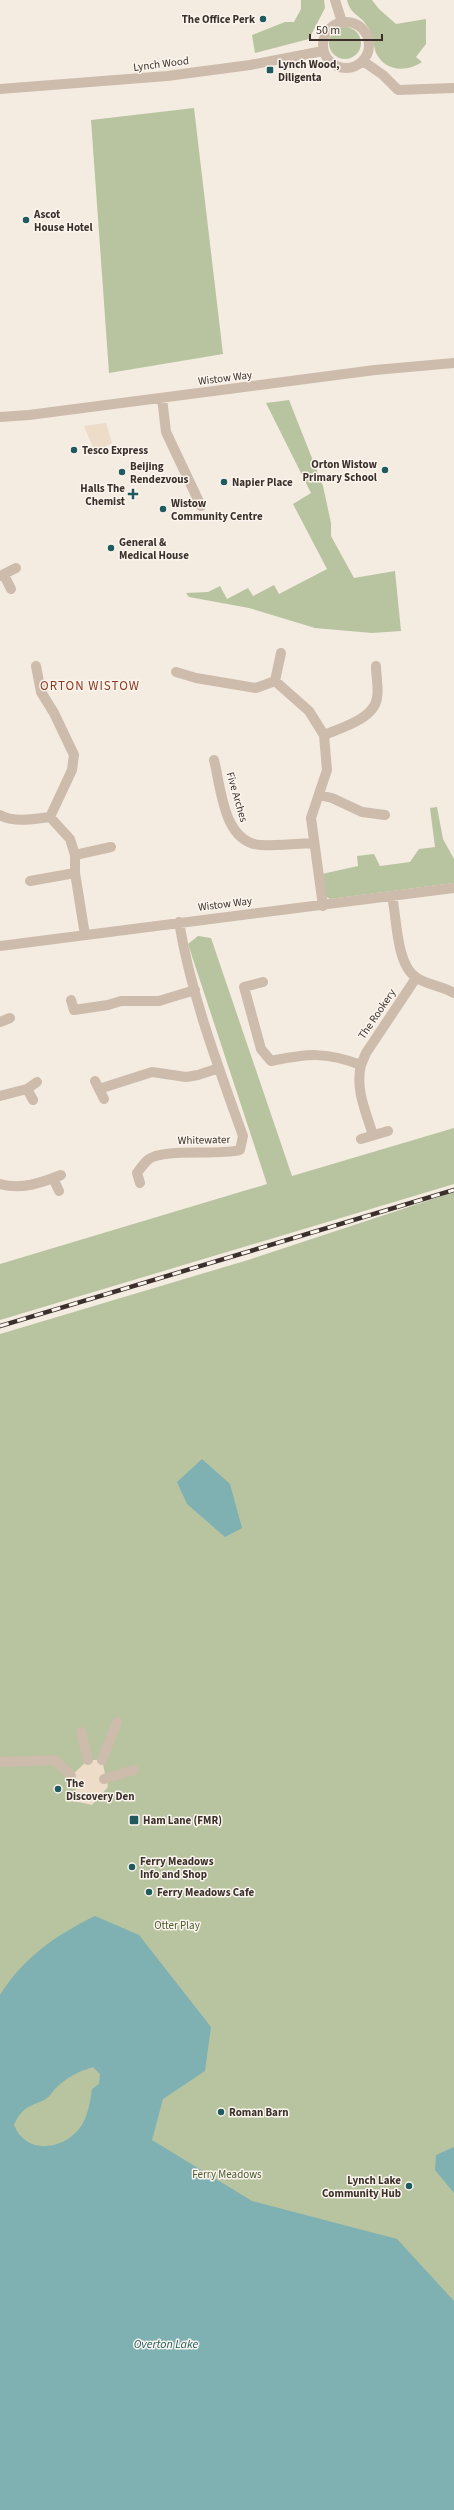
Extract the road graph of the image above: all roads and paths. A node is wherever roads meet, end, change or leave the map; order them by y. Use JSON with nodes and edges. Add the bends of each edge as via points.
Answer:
{"nodes":[{"id":1,"x":335,"y":0,"type":"edge"},
{"id":2,"x":342,"y":22,"type":"junction"},
{"id":3,"x":323,"y":51,"type":"junction"},
{"id":4,"x":363,"y":61,"type":"junction"},
{"id":5,"x":454,"y":88,"type":"edge"},
{"id":6,"x":0,"y":89,"type":"edge"},
{"id":7,"x":454,"y":363,"type":"edge"},
{"id":8,"x":162,"y":398,"type":"junction"},
{"id":9,"x":0,"y":417,"type":"edge"},
{"id":10,"x":201,"y":506,"type":"dead end"},
{"id":11,"x":16,"y":568,"type":"dead end"},
{"id":12,"x":2,"y":575,"type":"edge"},
{"id":13,"x":11,"y":589,"type":"dead end"},
{"id":14,"x":281,"y":653,"type":"dead end"},
{"id":15,"x":36,"y":666,"type":"dead end"},
{"id":16,"x":376,"y":666,"type":"dead end"},
{"id":17,"x":176,"y":672,"type":"dead end"},
{"id":18,"x":275,"y":682,"type":"junction"},
{"id":19,"x":324,"y":735,"type":"junction"},
{"id":20,"x":214,"y":760,"type":"dead end"},
{"id":21,"x":319,"y":795,"type":"junction"},
{"id":22,"x":0,"y":815,"type":"edge"},
{"id":23,"x":385,"y":815,"type":"dead end"},
{"id":24,"x":50,"y":817,"type":"junction"},
{"id":25,"x":313,"y":843,"type":"junction"},
{"id":26,"x":111,"y":847,"type":"dead end"},
{"id":27,"x":75,"y":855,"type":"junction"},
{"id":28,"x":75,"y":873,"type":"junction"},
{"id":29,"x":30,"y":881,"type":"dead end"},
{"id":30,"x":454,"y":888,"type":"edge"},
{"id":31,"x":392,"y":896,"type":"junction"},
{"id":32,"x":323,"y":906,"type":"junction"},
{"id":33,"x":180,"y":922,"type":"junction"},
{"id":34,"x":85,"y":935,"type":"junction"},
{"id":35,"x":0,"y":946,"type":"edge"},
{"id":36,"x":416,"y":978,"type":"junction"},
{"id":37,"x":263,"y":982,"type":"dead end"},
{"id":38,"x":195,"y":990,"type":"junction"},
{"id":39,"x":454,"y":993,"type":"edge"},
{"id":40,"x":75,"y":1010,"type":"dead end"},
{"id":41,"x":361,"y":1065,"type":"junction"},
{"id":42,"x":219,"y":1068,"type":"junction"},
{"id":43,"x":37,"y":1082,"type":"dead end"},
{"id":44,"x":27,"y":1089,"type":"junction"},
{"id":45,"x":99,"y":1090,"type":"dead end"},
{"id":46,"x":0,"y":1096,"type":"edge"},
{"id":47,"x":33,"y":1100,"type":"dead end"},
{"id":48,"x":388,"y":1131,"type":"dead end"},
{"id":49,"x":373,"y":1135,"type":"junction"},
{"id":50,"x":361,"y":1139,"type":"dead end"},
{"id":51,"x":135,"y":1176,"type":"dead end"},
{"id":52,"x":0,"y":1184,"type":"edge"},
{"id":53,"x":59,"y":1191,"type":"dead end"},
{"id":54,"x":117,"y":1722,"type":"dead end"},
{"id":55,"x":81,"y":1732,"type":"dead end"},
{"id":56,"x":88,"y":1760,"type":"dead end"},
{"id":57,"x":102,"y":1760,"type":"dead end"},
{"id":58,"x":1,"y":1762,"type":"dead end"},
{"id":59,"x":134,"y":1770,"type":"dead end"},
{"id":60,"x":70,"y":1776,"type":"dead end"},
{"id":61,"x":104,"y":1779,"type":"dead end"}],
"edges":[{"from":1,"to":2,"type":"street"},
{"from":2,"to":3,"type":"street","via":[[332,26],[325,34]]},
{"from":2,"to":4,"type":"street","via":[[354,24],[367,37],[368,49]]},
{"from":3,"to":4,"type":"street","via":[[332,64],[342,68],[354,67]]},
{"from":3,"to":6,"type":"street","name":"Lynch Wood","via":[[250,65],[167,76]]},
{"from":4,"to":5,"type":"street","via":[[398,90]]},
{"from":7,"to":8,"type":"street","name":"Wistow Way","via":[[375,370]]},
{"from":8,"to":9,"type":"street","name":"Wistow Way"},
{"from":8,"to":10,"type":"street","via":[[166,432]]},
{"from":11,"to":12,"type":"street"},
{"from":12,"to":13,"type":"street"},
{"from":14,"to":18,"type":"street"},
{"from":15,"to":24,"type":"street","via":[[41,692],[74,755],[72,770]]},
{"from":16,"to":19,"type":"street","via":[[377,699],[370,709],[361,718]]},
{"from":17,"to":18,"type":"street","via":[[256,688]]},
{"from":18,"to":19,"type":"street","via":[[309,710]]},
{"from":19,"to":21,"type":"street","via":[[327,770]]},
{"from":20,"to":25,"type":"street","name":"Five Arches","via":[[227,813],[234,831],[243,839],[259,845]]},
{"from":21,"to":23,"type":"street","via":[[362,812]]},
{"from":21,"to":25,"type":"street","via":[[311,818]]},
{"from":22,"to":24,"type":"street","via":[[6,818]]},
{"from":24,"to":27,"type":"street","via":[[70,839]]},
{"from":25,"to":32,"type":"street"},
{"from":26,"to":27,"type":"street"},
{"from":27,"to":28,"type":"street"},
{"from":28,"to":29,"type":"street"},
{"from":28,"to":34,"type":"street"},
{"from":30,"to":31,"type":"street","name":"Wistow Way"},
{"from":31,"to":32,"type":"street","name":"Wistow Way"},
{"from":31,"to":36,"type":"street","via":[[399,944],[406,964]]},
{"from":32,"to":33,"type":"street","name":"Wistow Way"},
{"from":33,"to":34,"type":"street","name":"Wistow Way"},
{"from":33,"to":38,"type":"street","name":"Whitewater","via":[[184,953]]},
{"from":34,"to":35,"type":"street","name":"Wistow Way"},
{"from":36,"to":39,"type":"street","via":[[443,986]]},
{"from":36,"to":41,"type":"street","name":"The Rookery","via":[[366,1053]]},
{"from":37,"to":41,"type":"street","via":[[244,986],[261,1049],[271,1061],[309,1054],[334,1057]]},
{"from":38,"to":40,"type":"street","via":[[159,1001],[121,1000],[108,1005]]},
{"from":38,"to":42,"type":"street","name":"Whitewater"},
{"from":41,"to":49,"type":"street","name":"The Rookery","via":[[358,1076],[360,1093]]},
{"from":42,"to":45,"type":"street","via":[[186,1077],[152,1072]]},
{"from":42,"to":51,"type":"street","name":"Whitewater","via":[[243,1136],[240,1150],[228,1153],[173,1152],[149,1159]]},
{"from":43,"to":44,"type":"street"},
{"from":44,"to":46,"type":"street"},
{"from":44,"to":47,"type":"street"},
{"from":48,"to":49,"type":"street"},
{"from":49,"to":50,"type":"street"},
{"from":52,"to":53,"type":"street","via":[[12,1187],[30,1186],[57,1177]]},
{"from":54,"to":57,"type":"street"},
{"from":55,"to":56,"type":"street"},
{"from":58,"to":60,"type":"street","via":[[55,1760]]},
{"from":59,"to":61,"type":"street"}]}
